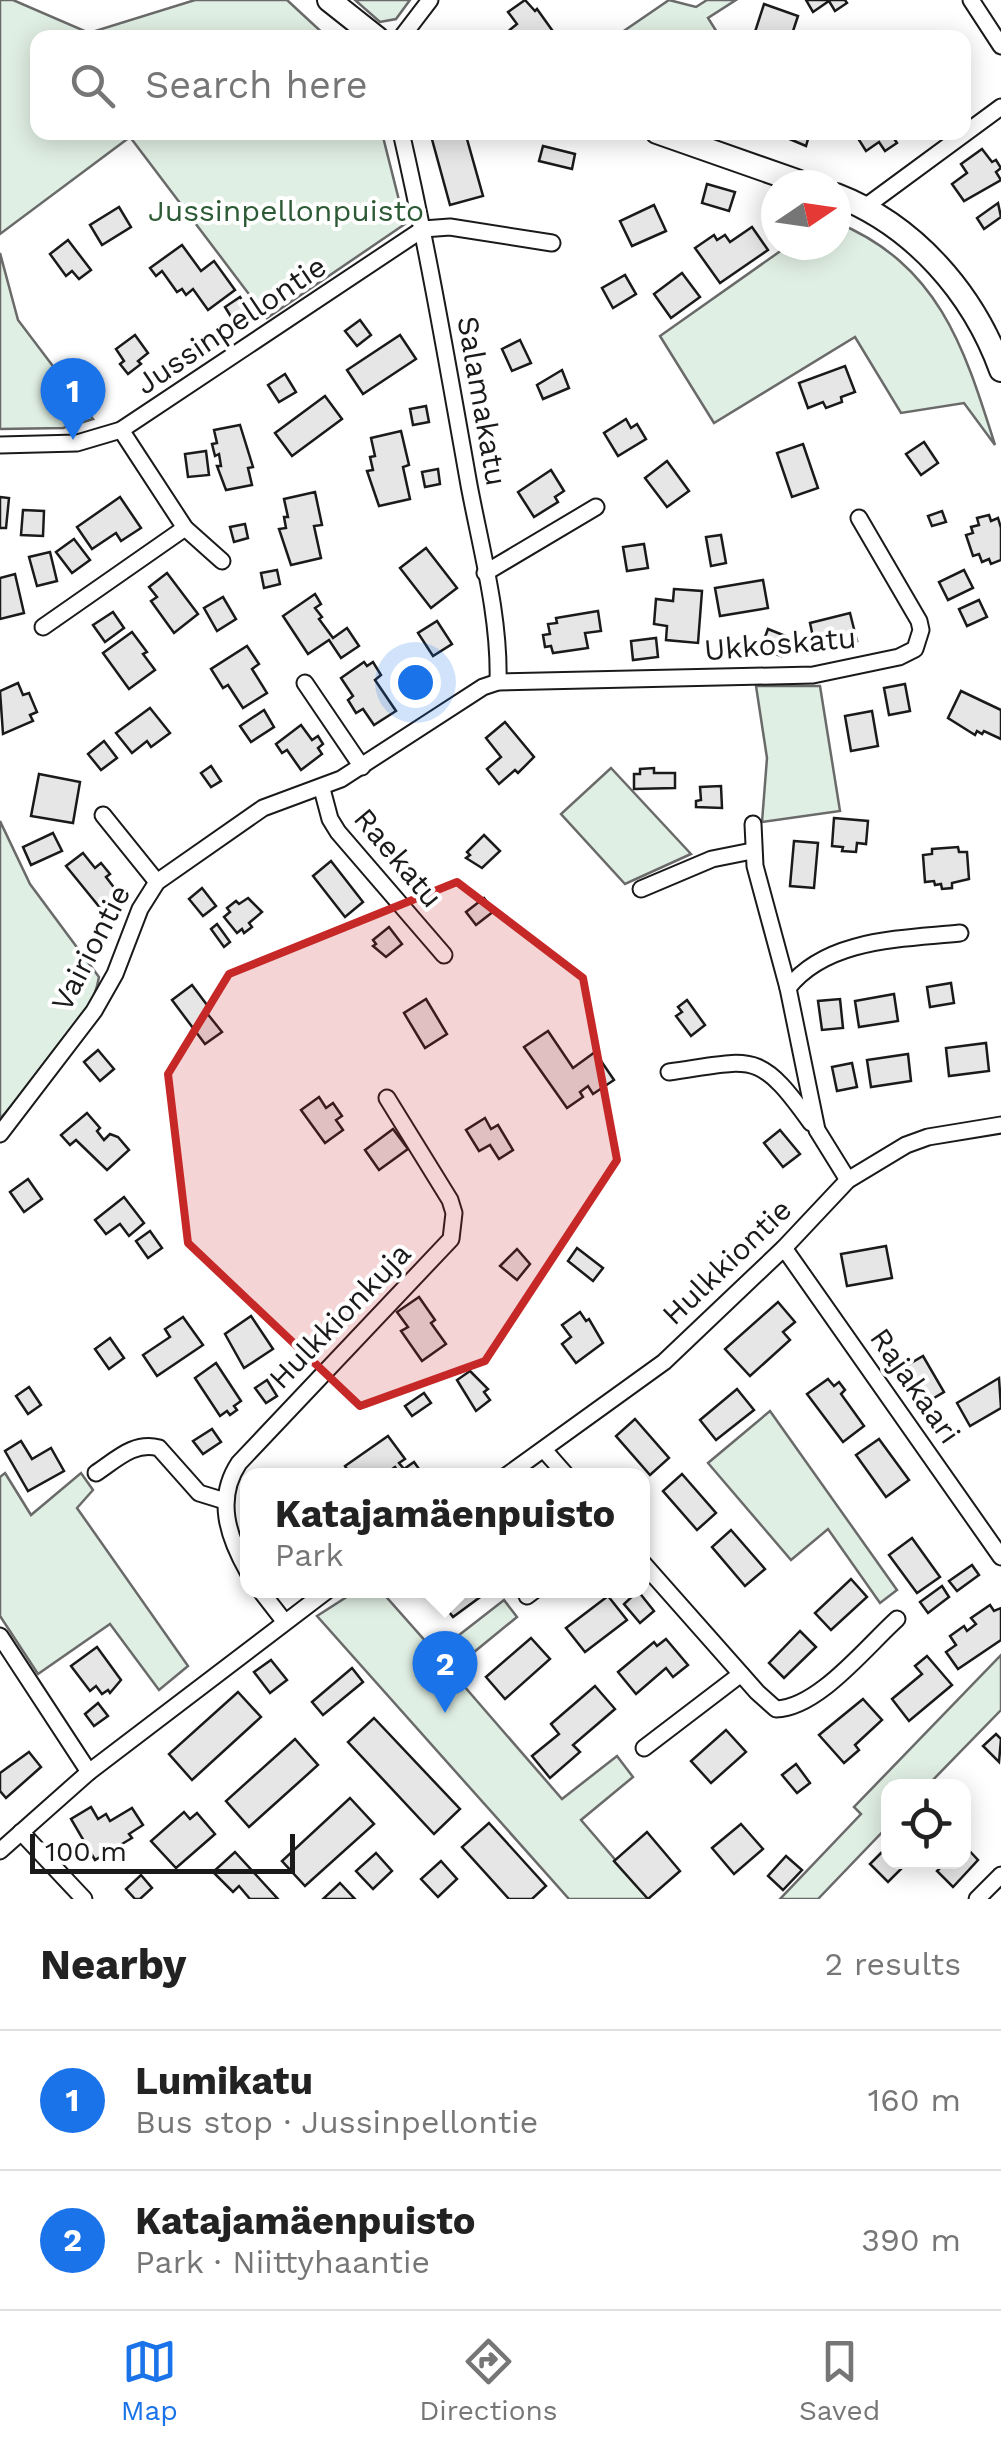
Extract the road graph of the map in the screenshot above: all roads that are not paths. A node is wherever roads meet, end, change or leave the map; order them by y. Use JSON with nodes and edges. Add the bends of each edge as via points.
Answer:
{"nodes":[{"id":1,"x":329,"y":0,"type":"edge"},
{"id":2,"x":430,"y":0,"type":"edge"},
{"id":3,"x":971,"y":0,"type":"edge"},
{"id":4,"x":368,"y":30,"type":"edge"},
{"id":5,"x":408,"y":30,"type":"edge"},
{"id":6,"x":1001,"y":46,"type":"edge"},
{"id":7,"x":1001,"y":107,"type":"edge"},
{"id":8,"x":971,"y":129,"type":"edge"},
{"id":9,"x":403,"y":140,"type":"edge"},
{"id":10,"x":681,"y":140,"type":"edge"},
{"id":11,"x":956,"y":140,"type":"edge"},
{"id":12,"x":766,"y":170,"type":"edge"},
{"id":13,"x":851,"y":201,"type":"edge"},
{"id":14,"x":865,"y":207,"type":"junction"},
{"id":15,"x":423,"y":229,"type":"junction"},
{"id":16,"x":552,"y":243,"type":"dead end"},
{"id":17,"x":1001,"y":370,"type":"edge"},
{"id":18,"x":122,"y":430,"type":"junction"},
{"id":19,"x":0,"y":446,"type":"edge"},
{"id":20,"x":596,"y":507,"type":"dead end"},
{"id":21,"x":859,"y":518,"type":"dead end"},
{"id":22,"x":186,"y":528,"type":"junction"},
{"id":23,"x":222,"y":562,"type":"dead end"},
{"id":24,"x":486,"y":573,"type":"junction"},
{"id":25,"x":43,"y":627,"type":"dead end"},
{"id":26,"x":498,"y":682,"type":"junction"},
{"id":27,"x":304,"y":683,"type":"dead end"},
{"id":28,"x":362,"y":766,"type":"junction"},
{"id":29,"x":322,"y":789,"type":"junction"},
{"id":30,"x":103,"y":815,"type":"dead end"},
{"id":31,"x":754,"y":824,"type":"dead end"},
{"id":32,"x":752,"y":851,"type":"junction"},
{"id":33,"x":157,"y":882,"type":"junction"},
{"id":34,"x":641,"y":889,"type":"dead end"},
{"id":35,"x":960,"y":933,"type":"dead end"},
{"id":36,"x":444,"y":954,"type":"dead end"},
{"id":37,"x":788,"y":988,"type":"junction"},
{"id":38,"x":668,"y":1072,"type":"dead end"},
{"id":39,"x":387,"y":1098,"type":"dead end"},
{"id":40,"x":1001,"y":1124,"type":"edge"},
{"id":41,"x":816,"y":1130,"type":"junction"},
{"id":42,"x":0,"y":1134,"type":"edge"},
{"id":43,"x":848,"y":1180,"type":"junction"},
{"id":44,"x":784,"y":1248,"type":"junction"},
{"id":45,"x":545,"y":1450,"type":"junction"},
{"id":46,"x":518,"y":1468,"type":"edge"},
{"id":47,"x":560,"y":1468,"type":"edge"},
{"id":48,"x":96,"y":1473,"type":"dead end"},
{"id":49,"x":225,"y":1501,"type":"junction"},
{"id":50,"x":240,"y":1553,"type":"edge"},
{"id":51,"x":1001,"y":1556,"type":"edge"},
{"id":52,"x":650,"y":1571,"type":"edge"},
{"id":53,"x":266,"y":1598,"type":"edge"},
{"id":54,"x":317,"y":1598,"type":"edge"},
{"id":55,"x":897,"y":1619,"type":"dead end"},
{"id":56,"x":284,"y":1622,"type":"junction"},
{"id":57,"x":0,"y":1636,"type":"edge"},
{"id":58,"x":742,"y":1674,"type":"junction"},
{"id":59,"x":644,"y":1748,"type":"dead end"},
{"id":60,"x":89,"y":1772,"type":"junction"},
{"id":61,"x":21,"y":1832,"type":"junction"},
{"id":62,"x":0,"y":1851,"type":"edge"},
{"id":63,"x":1001,"y":1874,"type":"edge"},
{"id":64,"x":84,"y":1899,"type":"edge"},
{"id":65,"x":977,"y":1899,"type":"edge"}],
"edges":[{"from":1,"to":4,"type":"street"},
{"from":2,"to":5,"type":"street"},
{"from":3,"to":6,"type":"street"},
{"from":7,"to":8,"type":"street"},
{"from":9,"to":15,"type":"street","name":"Salamakatu"},
{"from":10,"to":12,"type":"street"},
{"from":11,"to":14,"type":"street"},
{"from":13,"to":14,"type":"street"},
{"from":14,"to":17,"type":"street","via":[[945,272],[976,314]]},
{"from":15,"to":16,"type":"street"},
{"from":15,"to":18,"type":"street","name":"Jussinpellontie"},
{"from":15,"to":24,"type":"street","name":"Salamakatu"},
{"from":18,"to":19,"type":"street","name":"Jussinpellontie","via":[[54,446]]},
{"from":18,"to":22,"type":"street"},
{"from":20,"to":24,"type":"street"},
{"from":21,"to":26,"type":"street","name":"Ukkoskatu","via":[[919,621],[920,641],[908,654],[812,675]]},
{"from":22,"to":23,"type":"street"},
{"from":22,"to":25,"type":"street"},
{"from":24,"to":26,"type":"street","name":"Salamakatu"},
{"from":26,"to":28,"type":"street"},
{"from":27,"to":28,"type":"street"},
{"from":28,"to":29,"type":"street"},
{"from":29,"to":33,"type":"street","via":[[264,808]]},
{"from":29,"to":36,"type":"street","name":"Raekatu","via":[[338,832]]},
{"from":30,"to":33,"type":"street"},
{"from":31,"to":32,"type":"street"},
{"from":32,"to":34,"type":"street"},
{"from":32,"to":37,"type":"street"},
{"from":33,"to":42,"type":"street","name":"Vairiontie","via":[[94,1012]]},
{"from":35,"to":37,"type":"street","via":[[833,954]]},
{"from":37,"to":41,"type":"street"},
{"from":38,"to":41,"type":"street","via":[[727,1064],[766,1068]]},
{"from":39,"to":49,"type":"street","name":"Hulkkionkuja","via":[[450,1200],[451,1239],[238,1462]]},
{"from":40,"to":43,"type":"street","name":"Hulkkiontie","via":[[906,1144]]},
{"from":41,"to":43,"type":"street"},
{"from":43,"to":44,"type":"street","name":"Hulkkiontie"},
{"from":44,"to":45,"type":"street","name":"Hulkkiontie","via":[[664,1362]]},
{"from":44,"to":51,"type":"street","name":"Rajakaari"},
{"from":45,"to":46,"type":"street","name":"Hulkkiontie"},
{"from":45,"to":47,"type":"street"},
{"from":48,"to":49,"type":"street","via":[[132,1449],[150,1446],[199,1492]]},
{"from":49,"to":50,"type":"street"},
{"from":52,"to":58,"type":"street"},
{"from":53,"to":56,"type":"street"},
{"from":54,"to":56,"type":"street"},
{"from":55,"to":58,"type":"street","via":[[814,1696],[790,1709],[766,1702]]},
{"from":56,"to":60,"type":"street"},
{"from":57,"to":60,"type":"street"},
{"from":58,"to":59,"type":"street"},
{"from":60,"to":61,"type":"street"},
{"from":61,"to":62,"type":"street"},
{"from":61,"to":64,"type":"street"},
{"from":63,"to":65,"type":"street"}]}
